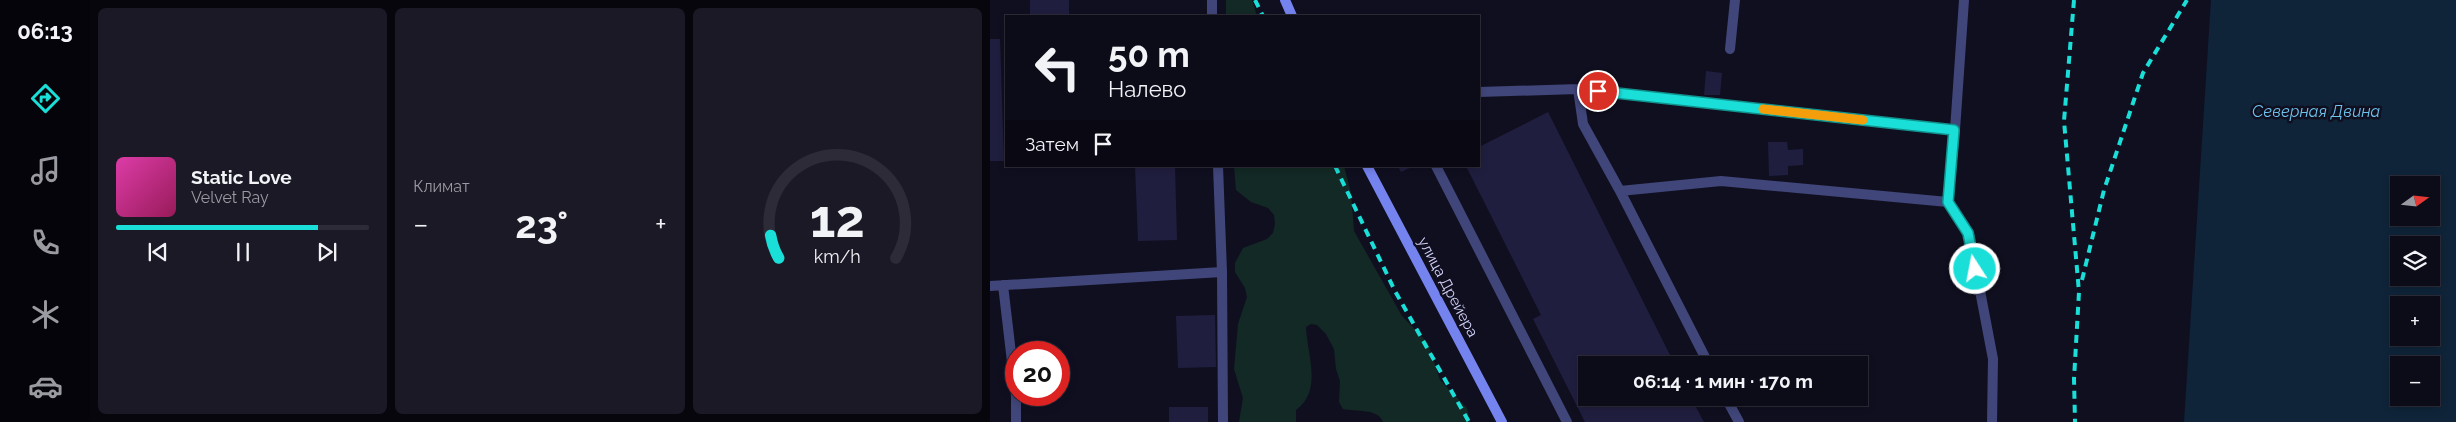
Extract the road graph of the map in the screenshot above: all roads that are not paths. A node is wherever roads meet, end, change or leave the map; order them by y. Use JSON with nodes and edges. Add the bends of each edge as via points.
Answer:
{"nodes":[{"id":1,"x":1212,"y":0,"type":"edge"},
{"id":2,"x":1285,"y":0,"type":"edge"},
{"id":3,"x":1735,"y":0,"type":"edge"},
{"id":4,"x":1964,"y":0,"type":"edge"},
{"id":5,"x":1212,"y":15,"type":"edge"},
{"id":6,"x":1292,"y":15,"type":"edge"},
{"id":7,"x":1730,"y":49,"type":"dead end"},
{"id":8,"x":1578,"y":89,"type":"junction"},
{"id":9,"x":1480,"y":92,"type":"edge"},
{"id":10,"x":1954,"y":130,"type":"junction"},
{"id":11,"x":1218,"y":167,"type":"edge"},
{"id":12,"x":1368,"y":167,"type":"edge"},
{"id":13,"x":1437,"y":167,"type":"edge"},
{"id":14,"x":1620,"y":191,"type":"junction"},
{"id":15,"x":1948,"y":202,"type":"junction"},
{"id":16,"x":1222,"y":272,"type":"junction"},
{"id":17,"x":1002,"y":285,"type":"junction"},
{"id":18,"x":990,"y":286,"type":"edge"},
{"id":19,"x":1704,"y":356,"type":"edge"},
{"id":20,"x":1730,"y":406,"type":"edge"},
{"id":21,"x":1016,"y":422,"type":"edge"},
{"id":22,"x":1223,"y":422,"type":"edge"},
{"id":23,"x":1502,"y":422,"type":"edge"},
{"id":24,"x":1567,"y":422,"type":"edge"},
{"id":25,"x":1739,"y":422,"type":"edge"},
{"id":26,"x":1992,"y":422,"type":"edge"}],
"edges":[{"from":1,"to":5,"type":"street"},
{"from":2,"to":6,"type":"street"},
{"from":3,"to":7,"type":"street"},
{"from":4,"to":10,"type":"street"},
{"from":8,"to":9,"type":"street"},
{"from":8,"to":10,"type":"street"},
{"from":8,"to":14,"type":"street","via":[[1583,124]]},
{"from":10,"to":15,"type":"street"},
{"from":11,"to":16,"type":"street"},
{"from":12,"to":23,"type":"street","name":"улица Дрейера"},
{"from":13,"to":24,"type":"street"},
{"from":14,"to":15,"type":"street","via":[[1720,181]]},
{"from":14,"to":19,"type":"street"},
{"from":15,"to":26,"type":"street","via":[[1968,233],[1992,359]]},
{"from":16,"to":17,"type":"street"},
{"from":16,"to":22,"type":"street"},
{"from":17,"to":18,"type":"street"},
{"from":17,"to":21,"type":"street","via":[[1016,396]]},
{"from":20,"to":25,"type":"street"}]}
